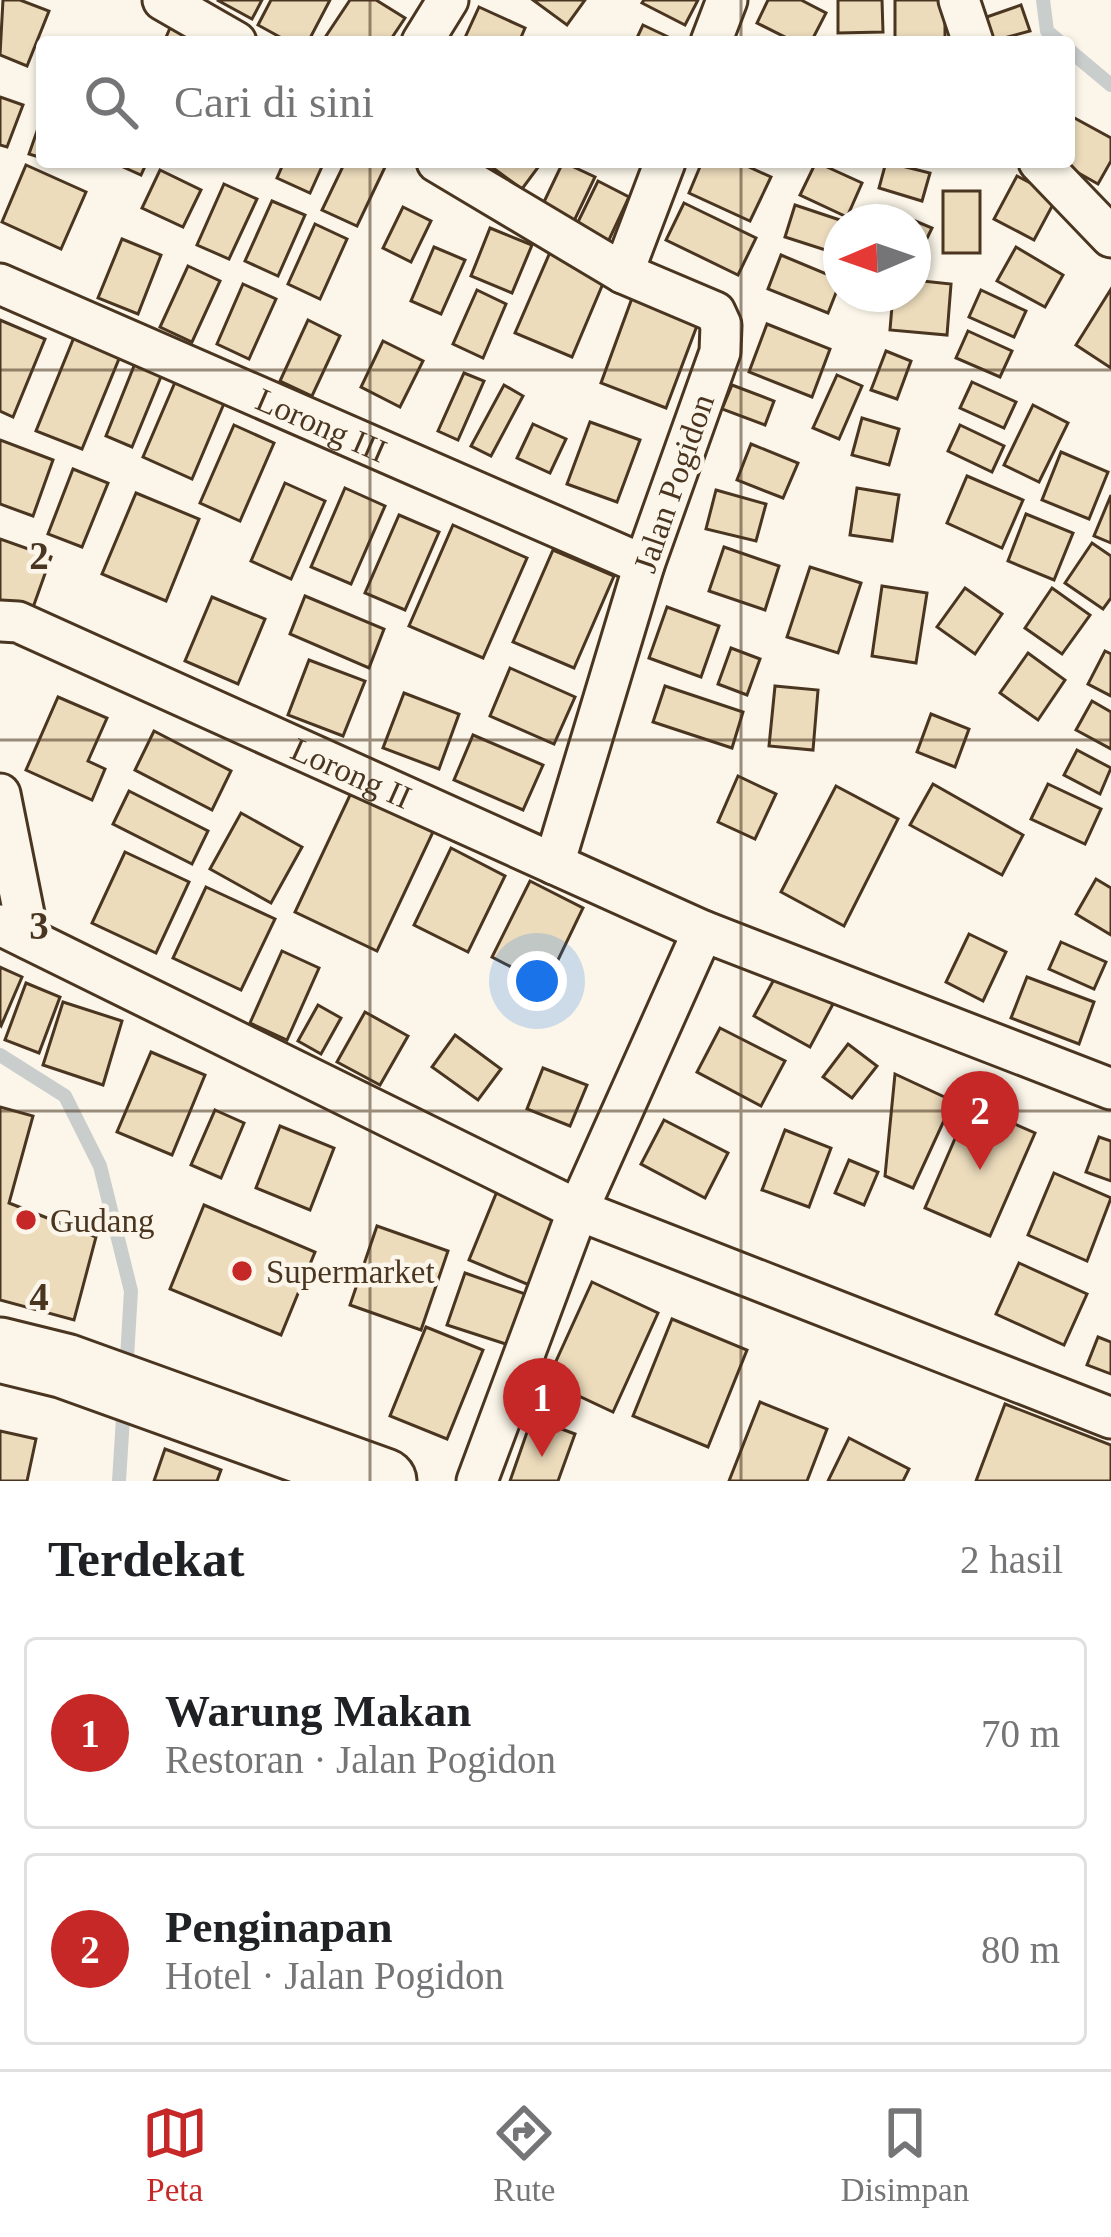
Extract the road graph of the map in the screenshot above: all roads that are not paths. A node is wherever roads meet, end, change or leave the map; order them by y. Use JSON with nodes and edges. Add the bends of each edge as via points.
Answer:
{"nodes":[{"id":1,"x":163,"y":0,"type":"edge"},
{"id":2,"x":448,"y":0,"type":"edge"},
{"id":3,"x":727,"y":0,"type":"edge"},
{"id":4,"x":959,"y":0,"type":"edge"},
{"id":5,"x":226,"y":36,"type":"edge"},
{"id":6,"x":426,"y":36,"type":"edge"},
{"id":7,"x":713,"y":36,"type":"edge"},
{"id":8,"x":972,"y":36,"type":"edge"},
{"id":9,"x":447,"y":168,"type":"edge"},
{"id":10,"x":663,"y":168,"type":"edge"},
{"id":11,"x":1045,"y":168,"type":"edge"},
{"id":12,"x":1111,"y":237,"type":"edge"},
{"id":13,"x":623,"y":273,"type":"junction"},
{"id":14,"x":0,"y":284,"type":"edge"},
{"id":15,"x":644,"y":565,"type":"junction"},
{"id":16,"x":0,"y":621,"type":"edge"},
{"id":17,"x":0,"y":794,"type":"edge"},
{"id":18,"x":554,"y":864,"type":"junction"},
{"id":19,"x":703,"y":931,"type":"junction"},
{"id":20,"x":14,"y":932,"type":"edge"},
{"id":21,"x":1111,"y":1089,"type":"edge"},
{"id":22,"x":578,"y":1210,"type":"junction"},
{"id":23,"x":0,"y":1349,"type":"edge"},
{"id":24,"x":1111,"y":1418,"type":"edge"},
{"id":25,"x":384,"y":1481,"type":"edge"},
{"id":26,"x":476,"y":1481,"type":"edge"}],
"edges":[{"from":1,"to":5,"type":"street"},
{"from":2,"to":6,"type":"street"},
{"from":3,"to":7,"type":"street"},
{"from":4,"to":8,"type":"street"},
{"from":9,"to":13,"type":"street"},
{"from":10,"to":13,"type":"street"},
{"from":11,"to":12,"type":"street"},
{"from":13,"to":15,"type":"street","name":"Jalan Pogidon","via":[[702,304],[722,325]]},
{"from":14,"to":15,"type":"street","name":"Lorong III"},
{"from":15,"to":18,"type":"street","name":"Jalan Pogidon"},
{"from":16,"to":18,"type":"street","name":"Lorong II","via":[[18,622]]},
{"from":17,"to":20,"type":"street"},
{"from":18,"to":19,"type":"street","name":"Lorong II"},
{"from":19,"to":21,"type":"street","name":"Lorong II"},
{"from":19,"to":22,"type":"street"},
{"from":20,"to":22,"type":"street"},
{"from":22,"to":24,"type":"street"},
{"from":22,"to":26,"type":"street"},
{"from":23,"to":25,"type":"highway"}]}
